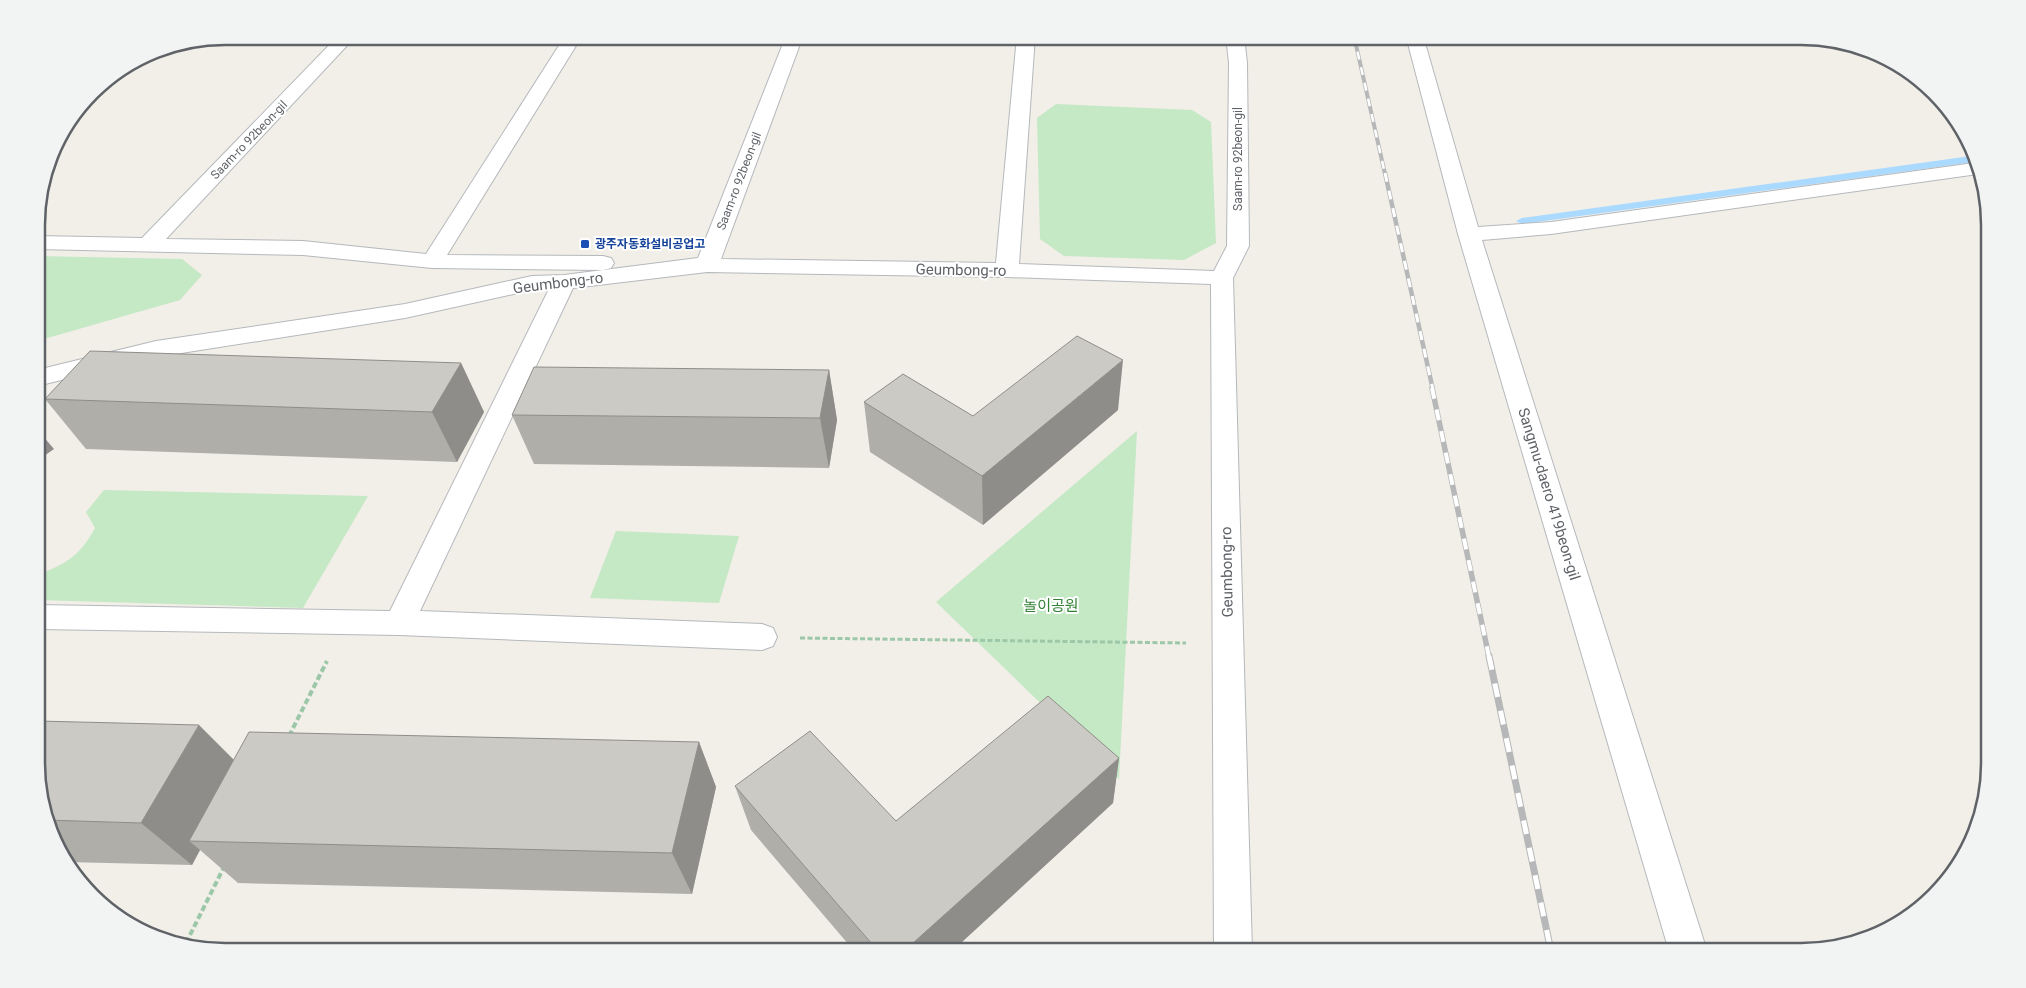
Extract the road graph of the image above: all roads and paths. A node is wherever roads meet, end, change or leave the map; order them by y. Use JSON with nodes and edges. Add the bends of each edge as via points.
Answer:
{"nodes":[{"id":1,"x":339,"y":45,"type":"edge"},
{"id":2,"x":568,"y":45,"type":"edge"},
{"id":3,"x":791,"y":45,"type":"edge"},
{"id":4,"x":1025,"y":45,"type":"edge"},
{"id":5,"x":1236,"y":45,"type":"edge"},
{"id":6,"x":1416,"y":45,"type":"edge"},
{"id":7,"x":1972,"y":170,"type":"edge"},
{"id":8,"x":1469,"y":234,"type":"junction"},
{"id":9,"x":45,"y":242,"type":"edge"},
{"id":10,"x":149,"y":244,"type":"junction"},
{"id":11,"x":432,"y":261,"type":"junction"},
{"id":12,"x":706,"y":265,"type":"junction"},
{"id":13,"x":1007,"y":270,"type":"junction"},
{"id":14,"x":1222,"y":278,"type":"junction"},
{"id":15,"x":564,"y":282,"type":"junction"},
{"id":16,"x":45,"y":376,"type":"edge"},
{"id":17,"x":45,"y":616,"type":"edge"},
{"id":18,"x":346,"y":622,"type":"junction"},
{"id":19,"x":399,"y":623,"type":"junction"},
{"id":20,"x":762,"y":637,"type":"joint"},
{"id":21,"x":1228,"y":644,"type":"junction"},
{"id":22,"x":288,"y":738,"type":"edge"},
{"id":23,"x":226,"y":863,"type":"edge"},
{"id":24,"x":188,"y":939,"type":"edge"},
{"id":25,"x":1233,"y":943,"type":"edge"},
{"id":26,"x":1686,"y":943,"type":"edge"}],
"edges":[{"from":1,"to":10,"type":"street","name":"Saam-ro 92beon-gil"},
{"from":2,"to":11,"type":"street"},
{"from":3,"to":12,"type":"street","name":"Saam-ro 92beon-gil"},
{"from":4,"to":13,"type":"street"},
{"from":5,"to":14,"type":"street","name":"Saam-ro 92beon-gil","via":[[1238,246]]},
{"from":6,"to":8,"type":"street","name":"Sangmu-daero 419beon-gil"},
{"from":7,"to":8,"type":"street","via":[[1551,228]]},
{"from":8,"to":26,"type":"street","name":"Sangmu-daero 419beon-gil"},
{"from":9,"to":10,"type":"street"},
{"from":10,"to":11,"type":"street","via":[[303,248]]},
{"from":11,"to":12,"type":"street"},
{"from":12,"to":13,"type":"street","name":"Geumbong-ro"},
{"from":12,"to":15,"type":"street","name":"Geumbong-ro"},
{"from":13,"to":14,"type":"street","name":"Geumbong-ro"},
{"from":14,"to":21,"type":"street","name":"Geumbong-ro"},
{"from":15,"to":16,"type":"street","name":"Geumbong-ro","via":[[532,283],[405,311],[156,349]]},
{"from":15,"to":19,"type":"street"},
{"from":17,"to":18,"type":"street"},
{"from":18,"to":19,"type":"street"},
{"from":18,"to":22,"type":"path"},
{"from":19,"to":20,"type":"street"},
{"from":20,"to":21,"type":"path"},
{"from":21,"to":25,"type":"street","name":"Geumbong-ro"},
{"from":23,"to":24,"type":"path"}]}
